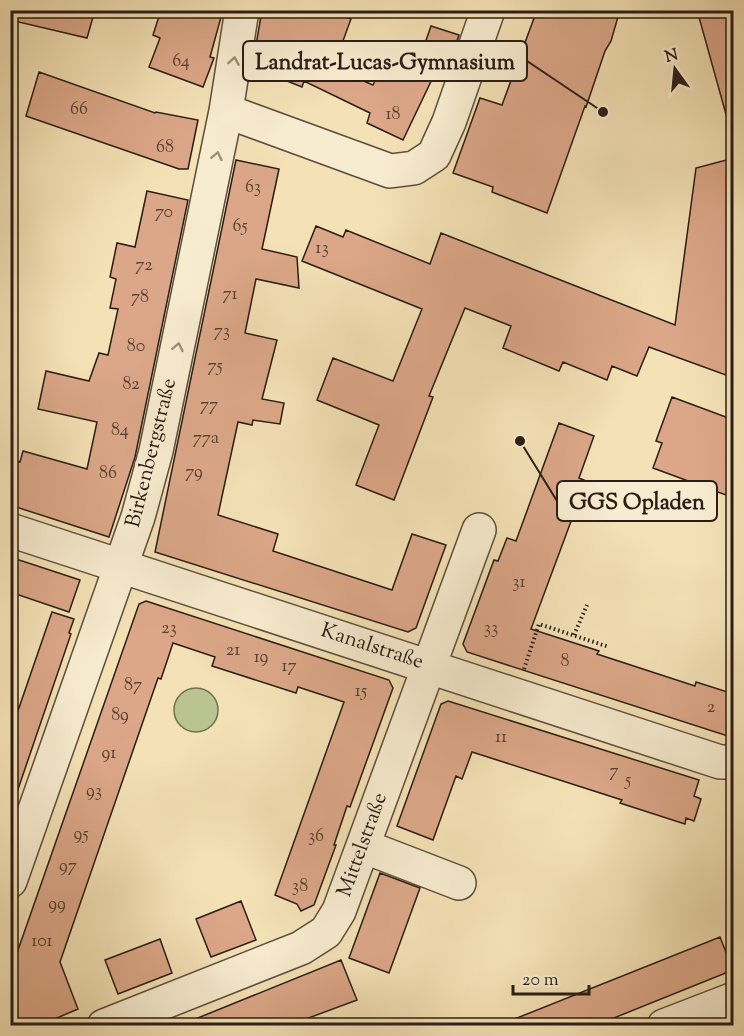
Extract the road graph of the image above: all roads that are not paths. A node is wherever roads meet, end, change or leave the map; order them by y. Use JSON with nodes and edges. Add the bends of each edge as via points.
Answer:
{"nodes":[{"id":1,"x":242,"y":10,"type":"edge"},
{"id":2,"x":488,"y":10,"type":"edge"},
{"id":3,"x":226,"y":111,"type":"junction"},
{"id":4,"x":10,"y":530,"type":"edge"},
{"id":5,"x":479,"y":530,"type":"dead end"},
{"id":6,"x":120,"y":566,"type":"junction"},
{"id":7,"x":429,"y":665,"type":"junction"},
{"id":8,"x":734,"y":762,"type":"edge"},
{"id":9,"x":363,"y":846,"type":"junction"},
{"id":10,"x":10,"y":881,"type":"edge"},
{"id":11,"x":459,"y":883,"type":"dead end"},
{"id":12,"x":734,"y":999,"type":"edge"},
{"id":13,"x":104,"y":1026,"type":"edge"},
{"id":14,"x":664,"y":1026,"type":"edge"}],
"edges":[{"from":3,"to":1,"type":"street","name":"Birkenbergstraße","one_way":true},
{"from":2,"to":3,"type":"street","via":[[434,155],[414,168],[390,171]]},
{"from":6,"to":3,"type":"street","name":"Birkenbergstraße","one_way":true,"via":[[156,451]]},
{"from":4,"to":6,"type":"street","name":"Kanalstraße"},
{"from":5,"to":7,"type":"street","name":"Mittelstraße"},
{"from":6,"to":7,"type":"street","name":"Kanalstraße"},
{"from":6,"to":10,"type":"street","name":"Birkenbergstraße"},
{"from":7,"to":8,"type":"street","name":"Kanalstraße","via":[[720,762]]},
{"from":7,"to":9,"type":"street","name":"Mittelstraße"},
{"from":9,"to":11,"type":"street"},
{"from":9,"to":13,"type":"street","name":"Mittelstraße","via":[[339,910],[326,932],[301,948]]},
{"from":12,"to":14,"type":"street"}]}
